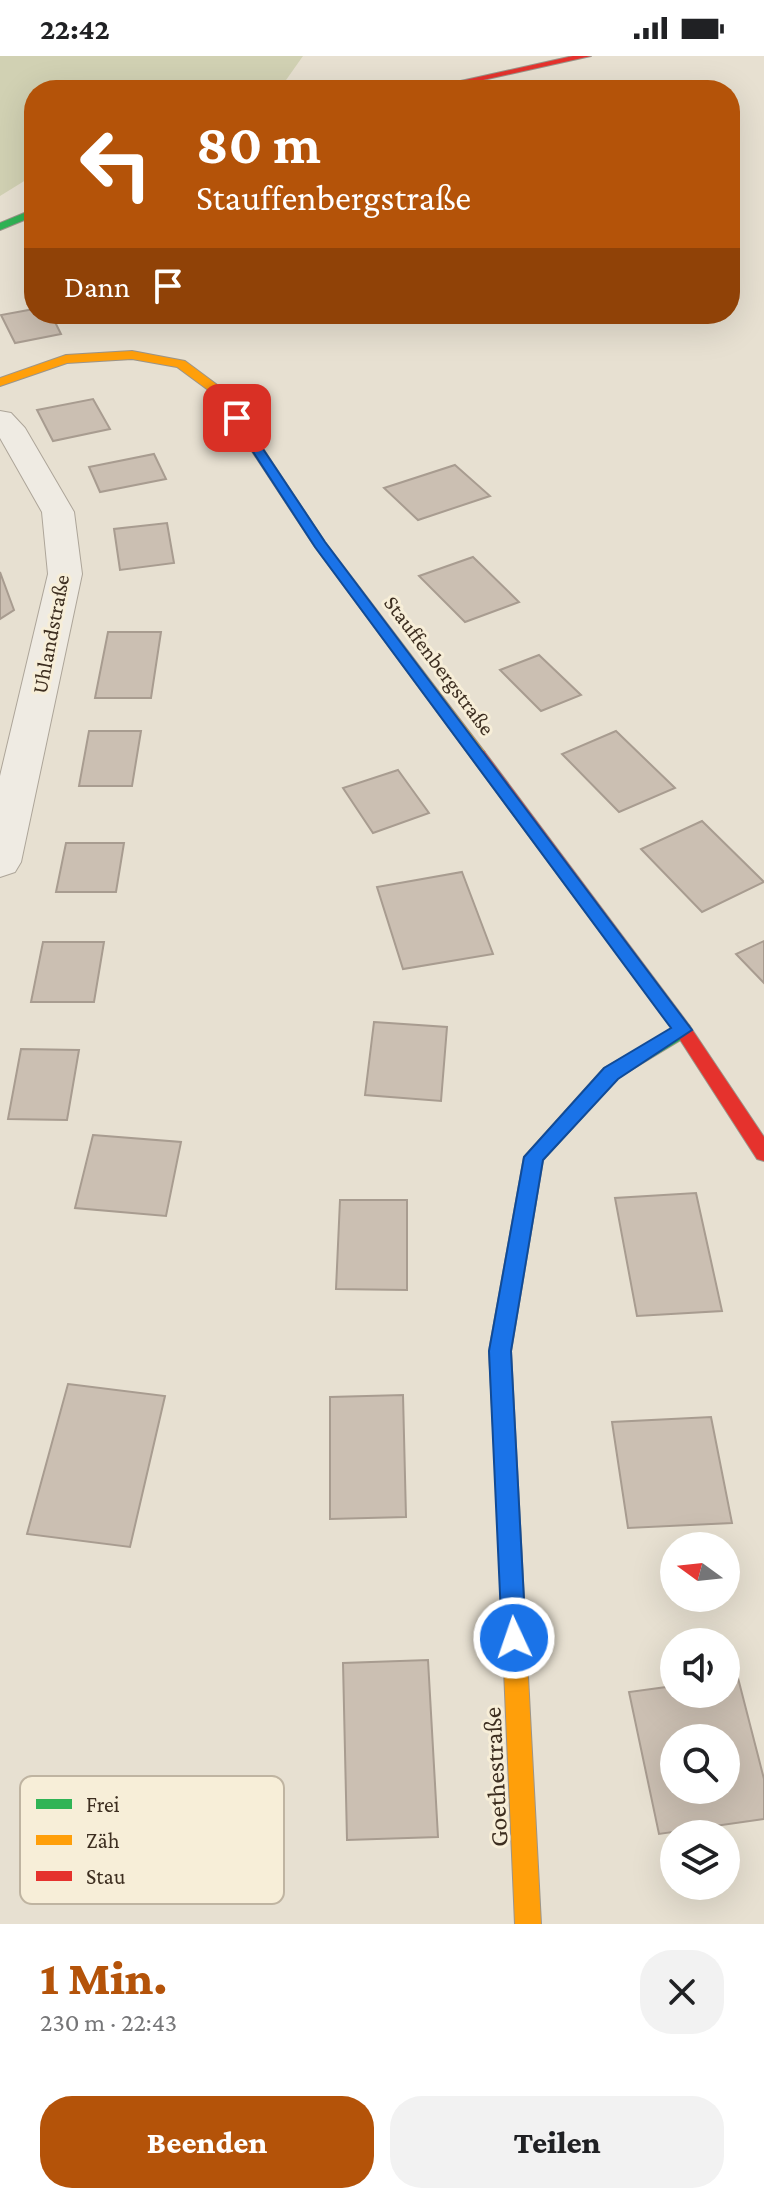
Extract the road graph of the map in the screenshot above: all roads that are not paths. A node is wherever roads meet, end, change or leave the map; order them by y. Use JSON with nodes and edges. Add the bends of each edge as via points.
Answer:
{"nodes":[{"id":1,"x":586,"y":56,"type":"edge"},
{"id":2,"x":472,"y":80,"type":"edge"},
{"id":3,"x":24,"y":216,"type":"edge"},
{"id":4,"x":0,"y":227,"type":"edge"},
{"id":5,"x":0,"y":382,"type":"edge"},
{"id":6,"x":0,"y":420,"type":"edge"},
{"id":7,"x":0,"y":862,"type":"edge"},
{"id":8,"x":683,"y":1030,"type":"junction"},
{"id":9,"x":764,"y":1153,"type":"edge"},
{"id":10,"x":528,"y":1924,"type":"edge"}],
"edges":[{"from":1,"to":2,"type":"street"},
{"from":3,"to":4,"type":"street"},
{"from":5,"to":8,"type":"street","name":"Stauffenbergstraße","via":[[66,359],[132,355],[181,364],[220,393],[320,544]]},
{"from":6,"to":7,"type":"street","name":"Uhlandstraße","via":[[58,512],[65,574]]},
{"from":8,"to":9,"type":"street","name":"Stauffenbergstraße"},
{"from":8,"to":10,"type":"street","name":"Goethestraße","via":[[611,1073],[534,1157],[500,1351]]}]}
